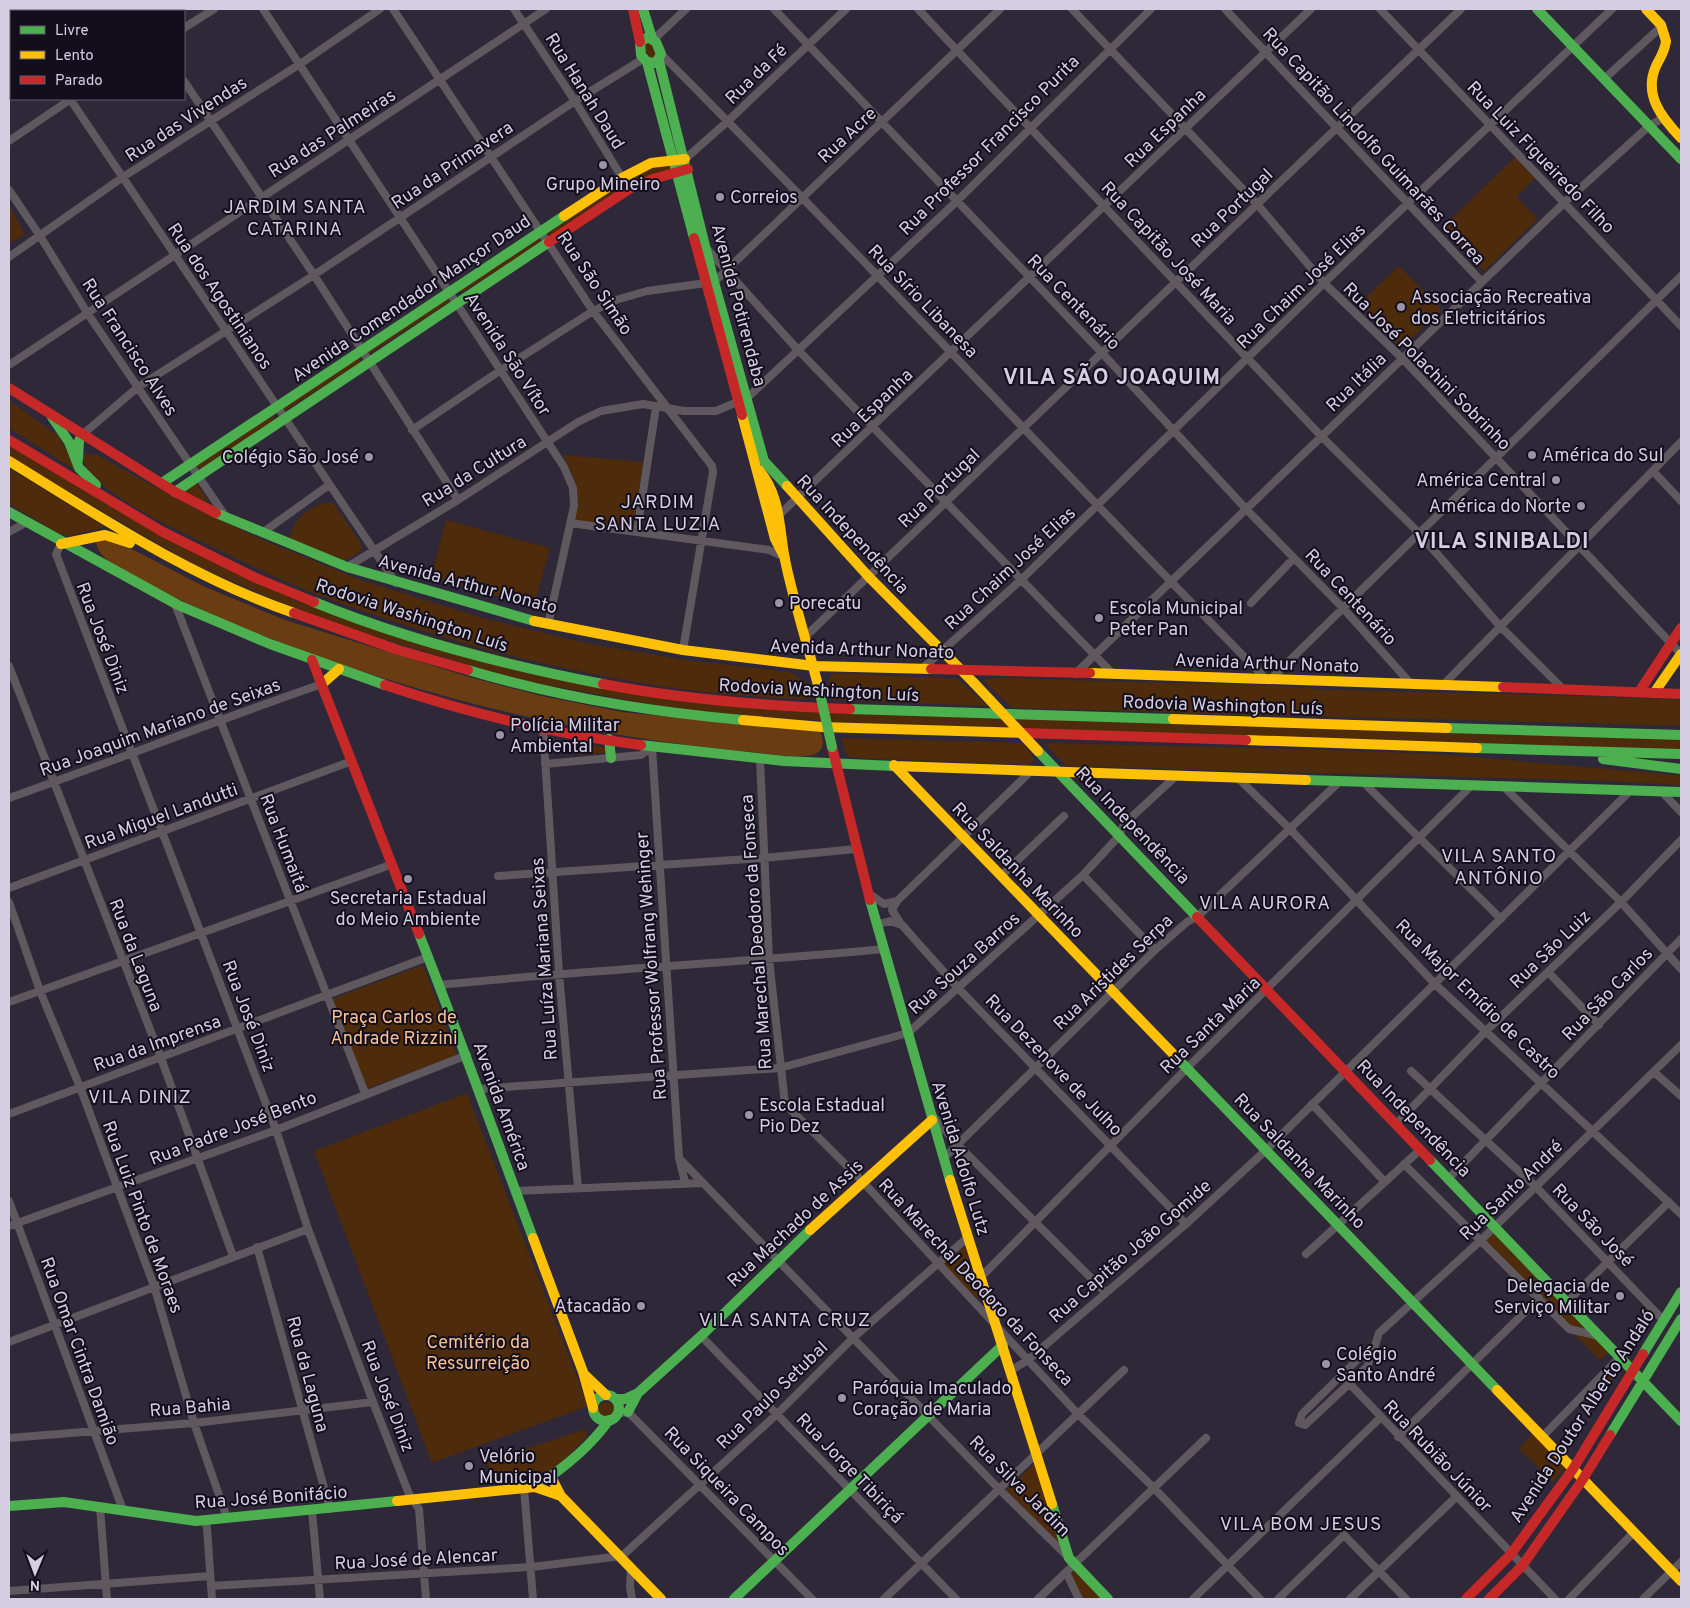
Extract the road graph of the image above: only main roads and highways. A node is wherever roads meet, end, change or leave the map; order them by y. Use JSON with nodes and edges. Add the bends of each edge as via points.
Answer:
{"nodes":[{"id":1,"x":633,"y":9,"type":"edge"},
{"id":2,"x":643,"y":9,"type":"edge"},
{"id":3,"x":1537,"y":9,"type":"edge"},
{"id":4,"x":1646,"y":9,"type":"edge"},
{"id":5,"x":653,"y":38,"type":"junction"},
{"id":6,"x":640,"y":42,"type":"junction"},
{"id":7,"x":660,"y":58,"type":"junction"},
{"id":8,"x":645,"y":60,"type":"junction"},
{"id":9,"x":1681,"y":138,"type":"edge"},
{"id":10,"x":685,"y":159,"type":"junction"},
{"id":11,"x":1681,"y":159,"type":"edge"},
{"id":12,"x":675,"y":167,"type":"junction"},
{"id":13,"x":688,"y":169,"type":"junction"},
{"id":14,"x":710,"y":284,"type":"junction"},
{"id":15,"x":9,"y":388,"type":"edge"},
{"id":16,"x":52,"y":417,"type":"junction"},
{"id":17,"x":82,"y":435,"type":"junction"},
{"id":18,"x":9,"y":440,"type":"edge"},
{"id":19,"x":9,"y":461,"type":"edge"},
{"id":20,"x":79,"y":468,"type":"junction"},
{"id":21,"x":756,"y":468,"type":"junction"},
{"id":22,"x":768,"y":468,"type":"joint"},
{"id":23,"x":162,"y":484,"type":"junction"},
{"id":24,"x":175,"y":492,"type":"junction"},
{"id":25,"x":120,"y":507,"type":"junction"},
{"id":26,"x":9,"y":512,"type":"edge"},
{"id":27,"x":61,"y":544,"type":"junction"},
{"id":28,"x":785,"y":558,"type":"junction"},
{"id":29,"x":186,"y":565,"type":"junction"},
{"id":30,"x":1681,"y":628,"type":"edge"},
{"id":31,"x":1681,"y":654,"type":"edge"},
{"id":32,"x":312,"y":660,"type":"junction"},
{"id":33,"x":814,"y":666,"type":"junction"},
{"id":34,"x":339,"y":669,"type":"junction"},
{"id":35,"x":960,"y":669,"type":"junction"},
{"id":36,"x":322,"y":684,"type":"junction"},
{"id":37,"x":1639,"y":692,"type":"junction"},
{"id":38,"x":1654,"y":693,"type":"junction"},
{"id":39,"x":1681,"y":694,"type":"edge"},
{"id":40,"x":1681,"y":735,"type":"edge"},
{"id":41,"x":609,"y":739,"type":"junction"},
{"id":42,"x":1549,"y":748,"type":"junction"},
{"id":43,"x":1681,"y":754,"type":"edge"},
{"id":44,"x":610,"y":758,"type":"road end"},
{"id":45,"x":835,"y":764,"type":"junction"},
{"id":46,"x":894,"y":765,"type":"junction"},
{"id":47,"x":1681,"y":769,"type":"edge"},
{"id":48,"x":1058,"y":772,"type":"junction"},
{"id":49,"x":1681,"y":792,"type":"edge"},
{"id":50,"x":931,"y":1117,"type":"junction"},
{"id":51,"x":1681,"y":1292,"type":"edge"},
{"id":52,"x":1681,"y":1319,"type":"edge"},
{"id":53,"x":1003,"y":1344,"type":"junction"},
{"id":54,"x":1633,"y":1371,"type":"junction"},
{"id":55,"x":583,"y":1372,"type":"junction"},
{"id":56,"x":1642,"y":1382,"type":"junction"},
{"id":57,"x":638,"y":1393,"type":"junction"},
{"id":58,"x":611,"y":1397,"type":"junction"},
{"id":59,"x":593,"y":1408,"type":"junction"},
{"id":60,"x":628,"y":1412,"type":"road end"},
{"id":61,"x":614,"y":1417,"type":"junction"},
{"id":62,"x":598,"y":1418,"type":"junction"},
{"id":63,"x":1680,"y":1418,"type":"edge"},
{"id":64,"x":590,"y":1440,"type":"junction"},
{"id":65,"x":1573,"y":1469,"type":"junction"},
{"id":66,"x":551,"y":1477,"type":"junction"},
{"id":67,"x":1583,"y":1479,"type":"junction"},
{"id":68,"x":535,"y":1487,"type":"junction"},
{"id":69,"x":561,"y":1496,"type":"junction"},
{"id":70,"x":9,"y":1506,"type":"edge"},
{"id":71,"x":1072,"y":1561,"type":"joint"},
{"id":72,"x":1681,"y":1581,"type":"edge"},
{"id":73,"x":661,"y":1599,"type":"edge"},
{"id":74,"x":734,"y":1599,"type":"edge"},
{"id":75,"x":1108,"y":1599,"type":"edge"},
{"id":76,"x":1466,"y":1599,"type":"edge"},
{"id":77,"x":1489,"y":1599,"type":"edge"}],
"edges":[{"from":1,"to":6,"type":"main road"},
{"from":2,"to":5,"type":"main road"},
{"from":3,"to":11,"type":"main road"},
{"from":4,"to":9,"type":"main road","via":[[1662,26],[1665,35],[1666,47],[1653,73],[1651,88],[1654,102]]},
{"from":5,"to":6,"type":"main road","via":[[645,37]]},
{"from":5,"to":7,"type":"main road","name":"Avenida Potirendaba"},
{"from":6,"to":8,"type":"main road","name":"Avenida Potirendaba"},
{"from":7,"to":8,"type":"main road","via":[[653,64]]},
{"from":7,"to":10,"type":"main road","name":"Avenida Potirendaba"},
{"from":8,"to":12,"type":"main road","name":"Avenida Potirendaba"},
{"from":10,"to":12,"type":"main road","name":"Avenida Comendador Mançor Daud"},
{"from":10,"to":13,"type":"main road","name":"Avenida Potirendaba"},
{"from":12,"to":13,"type":"main road","name":"Avenida Comendador Mançor Daud"},
{"from":12,"to":14,"type":"main road","name":"Avenida Potirendaba"},
{"from":12,"to":23,"type":"main road","name":"Avenida Comendador Mançor Daud","via":[[651,163],[622,178]]},
{"from":12,"to":24,"type":"main road","name":"Avenida Comendador Mançor Daud","via":[[630,189],[548,242]]},
{"from":13,"to":14,"type":"main road","name":"Avenida Potirendaba","via":[[706,249]]},
{"from":14,"to":21,"type":"main road","name":"Avenida Potirendaba","via":[[737,403]]},
{"from":14,"to":22,"type":"main road","name":"Avenida Potirendaba"},
{"from":15,"to":16,"type":"main road","name":"Avenida Arthur Nonato"},
{"from":16,"to":17,"type":"main road","name":"Avenida Arthur Nonato"},
{"from":16,"to":20,"type":"main road","via":[[69,442]]},
{"from":17,"to":20,"type":"main road"},
{"from":17,"to":23,"type":"main road","name":"Avenida Arthur Nonato"},
{"from":18,"to":25,"type":"main road","name":"Rodovia Washington Luís"},
{"from":19,"to":29,"type":"main road","name":"Rodovia Washington Luís","via":[[138,540]]},
{"from":20,"to":25,"type":"main road","via":[[114,497]]},
{"from":21,"to":28,"type":"main road","name":"Avenida Potirendaba","via":[[775,539]]},
{"from":21,"to":28,"type":"main road","name":"Avenida Potirendaba","via":[[771,486]]},
{"from":22,"to":35,"type":"main road","name":"Rua Independência"},
{"from":23,"to":24,"type":"main road","name":"Avenida Arthur Nonato"},
{"from":24,"to":33,"type":"main road","name":"Avenida Arthur Nonato","via":[[228,519],[396,583],[548,624],[683,650]]},
{"from":25,"to":40,"type":"main road","name":"Rodovia Washington Luís","via":[[184,543],[264,581],[397,631],[528,668],[608,686],[681,697],[787,707]]},
{"from":26,"to":27,"type":"main road"},
{"from":27,"to":29,"type":"main road","via":[[105,535]]},
{"from":27,"to":32,"type":"main road","via":[[175,604]]},
{"from":28,"to":33,"type":"main road","name":"Avenida Potirendaba"},
{"from":29,"to":42,"type":"main road","name":"Rodovia Washington Luís","via":[[273,606],[435,661],[562,694],[683,715],[822,727]]},
{"from":30,"to":37,"type":"main road"},
{"from":31,"to":38,"type":"main road"},
{"from":32,"to":34,"type":"main road"},
{"from":32,"to":36,"type":"main road","name":"Avenida América"},
{"from":33,"to":35,"type":"main road","name":"Avenida Arthur Nonato"},
{"from":33,"to":45,"type":"main road","name":"Avenida Potirendaba","bridge":true},
{"from":34,"to":36,"type":"main road"},
{"from":34,"to":41,"type":"main road","via":[[429,700]]},
{"from":35,"to":37,"type":"main road","name":"Avenida Arthur Nonato"},
{"from":35,"to":48,"type":"main road","name":"Rua Independência","bridge":true},
{"from":36,"to":55,"type":"main road","name":"Avenida América","via":[[390,865],[467,1055]]},
{"from":37,"to":38,"type":"main road","name":"Avenida Arthur Nonato"},
{"from":38,"to":39,"type":"main road","name":"Avenida Arthur Nonato"},
{"from":41,"to":44,"type":"main road"},
{"from":41,"to":45,"type":"main road","via":[[760,760]]},
{"from":42,"to":43,"type":"main road","name":"Rodovia Washington Luís"},
{"from":42,"to":47,"type":"main road","via":[[1562,755]]},
{"from":45,"to":46,"type":"main road"},
{"from":45,"to":50,"type":"main road","name":"Avenida Adolfo Lutz"},
{"from":46,"to":48,"type":"main road"},
{"from":46,"to":65,"type":"main road","name":"Rua Saldanha Marinho"},
{"from":48,"to":49,"type":"main road","via":[[1164,781],[1176,776],[1363,782],[1375,788],[1472,785],[1504,786],[1516,792]]},
{"from":48,"to":54,"type":"main road","name":"Rua Independência"},
{"from":50,"to":53,"type":"main road","name":"Avenida Adolfo Lutz"},
{"from":50,"to":57,"type":"main road","name":"Rua Machado de Assis"},
{"from":51,"to":54,"type":"main road","name":"Avenida Doutor Alberto Andaló"},
{"from":52,"to":56,"type":"main road","name":"Avenida Doutor Alberto Andaló"},
{"from":53,"to":71,"type":"main road","name":"Avenida Adolfo Lutz"},
{"from":53,"to":74,"type":"main road"},
{"from":54,"to":56,"type":"main road","name":"Rua Independência"},
{"from":54,"to":65,"type":"main road","name":"Avenida Doutor Alberto Andaló"},
{"from":55,"to":58,"type":"main road","name":"Avenida América","via":[[593,1385]]},
{"from":55,"to":59,"type":"main road","name":"Avenida América"},
{"from":56,"to":63,"type":"main road","name":"Rua Independência"},
{"from":56,"to":67,"type":"main road","name":"Avenida Doutor Alberto Andaló"},
{"from":57,"to":58,"type":"main road","name":"Rua Machado de Assis","via":[[625,1399]]},
{"from":57,"to":60,"type":"main road","name":"Rua Machado de Assis"},
{"from":58,"to":59,"type":"main road","via":[[598,1398]]},
{"from":58,"to":61,"type":"main road","via":[[619,1408]]},
{"from":59,"to":62,"type":"main road"},
{"from":61,"to":62,"type":"main road"},
{"from":61,"to":64,"type":"main road"},
{"from":62,"to":64,"type":"main road"},
{"from":64,"to":66,"type":"main road"},
{"from":65,"to":67,"type":"main road","name":"Rua Saldanha Marinho"},
{"from":65,"to":76,"type":"main road","name":"Avenida Doutor Alberto Andaló","via":[[1511,1554]]},
{"from":66,"to":68,"type":"main road"},
{"from":66,"to":69,"type":"main road"},
{"from":67,"to":72,"type":"main road","name":"Rua Saldanha Marinho"},
{"from":67,"to":77,"type":"main road","name":"Avenida Doutor Alberto Andaló","via":[[1522,1566]]},
{"from":68,"to":69,"type":"main road"},
{"from":68,"to":70,"type":"main road","name":"Rua José Bonifácio","via":[[196,1521],[64,1502]]},
{"from":69,"to":73,"type":"main road"},
{"from":71,"to":75,"type":"main road","name":"Rua Silva Jardim"}]}
